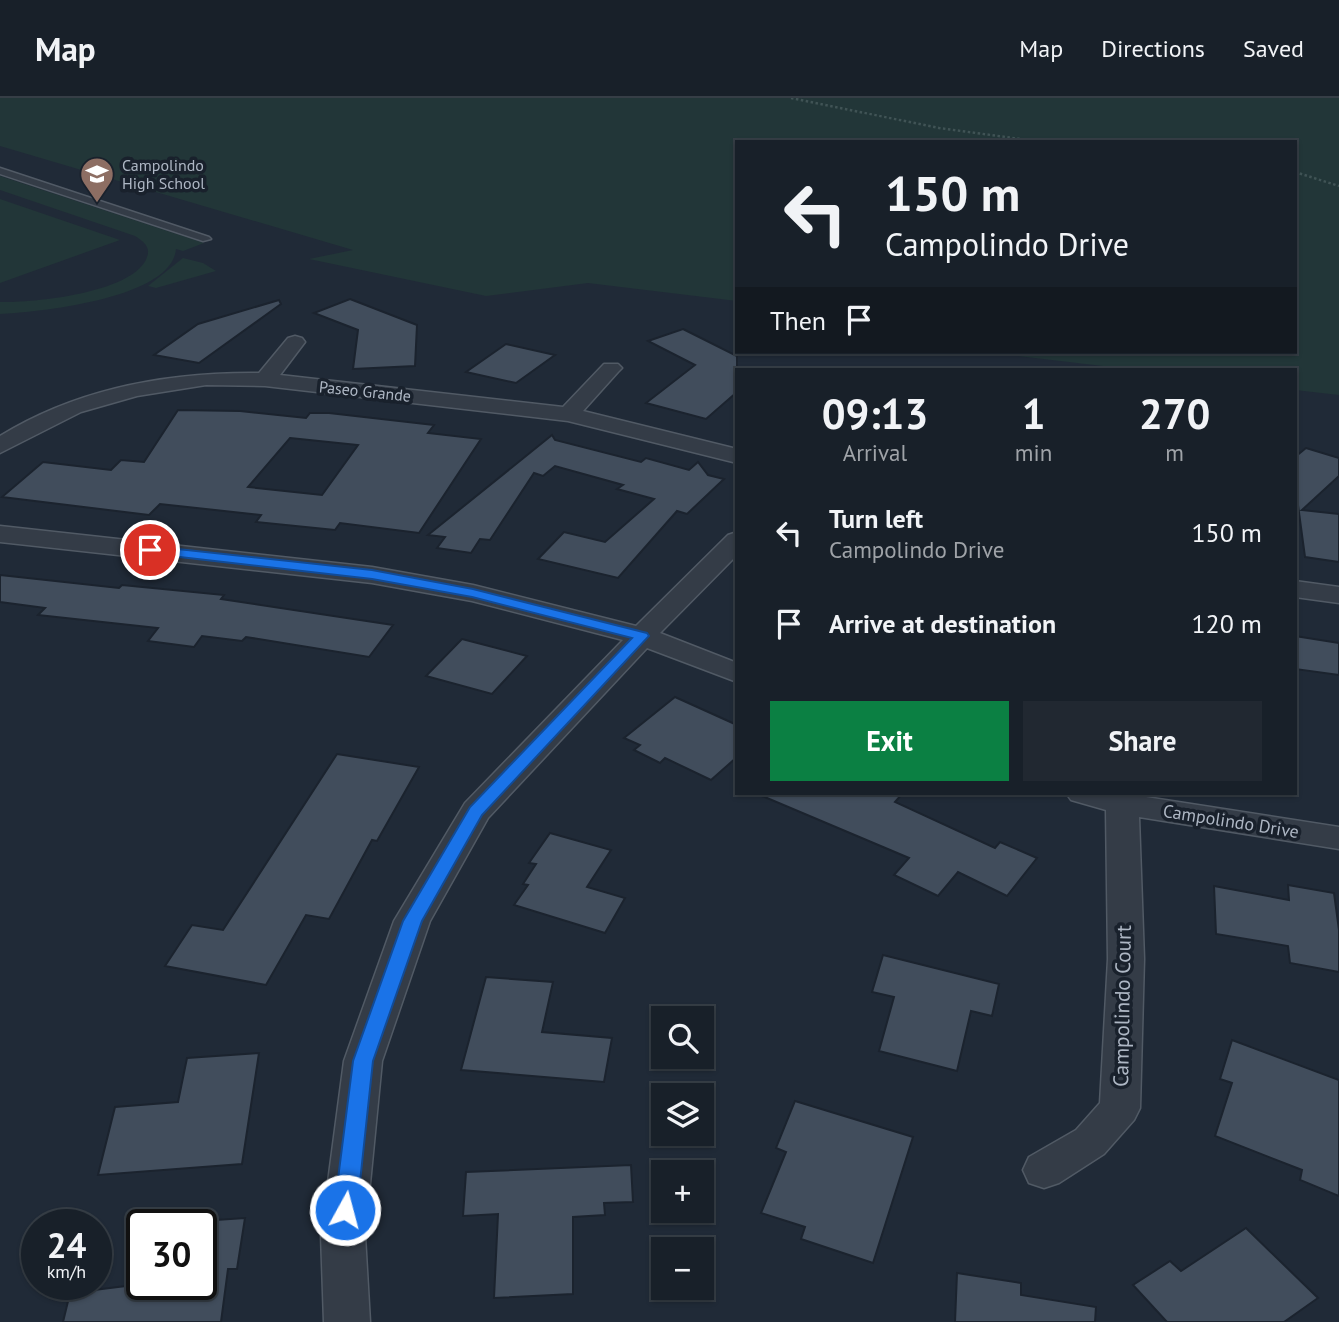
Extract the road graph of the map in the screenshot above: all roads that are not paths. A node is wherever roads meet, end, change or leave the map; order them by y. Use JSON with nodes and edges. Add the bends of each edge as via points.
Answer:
{"nodes":[{"id":1,"x":0,"y":172,"type":"edge"},
{"id":2,"x":206,"y":239,"type":"dead end"},
{"id":3,"x":295,"y":342,"type":"dead end"},
{"id":4,"x":611,"y":368,"type":"dead end"},
{"id":5,"x":265,"y":380,"type":"junction"},
{"id":6,"x":568,"y":414,"type":"junction"},
{"id":7,"x":0,"y":446,"type":"edge"},
{"id":8,"x":735,"y":456,"type":"edge"},
{"id":9,"x":0,"y":534,"type":"edge"},
{"id":10,"x":735,"y":542,"type":"edge"},
{"id":11,"x":1297,"y":589,"type":"edge"},
{"id":12,"x":1339,"y":595,"type":"edge"},
{"id":13,"x":642,"y":636,"type":"junction"},
{"id":14,"x":735,"y":672,"type":"edge"},
{"id":15,"x":1089,"y":795,"type":"edge"},
{"id":16,"x":1122,"y":804,"type":"junction"},
{"id":17,"x":1339,"y":838,"type":"edge"},
{"id":18,"x":1044,"y":1170,"type":"dead end"},
{"id":19,"x":347,"y":1322,"type":"edge"}],
"edges":[{"from":1,"to":2,"type":"lane"},
{"from":3,"to":5,"type":"street"},
{"from":4,"to":6,"type":"street"},
{"from":5,"to":6,"type":"street","name":"Paseo Grande"},
{"from":5,"to":7,"type":"street","name":"Paseo Grande","via":[[206,379],[135,390],[73,407]]},
{"from":6,"to":8,"type":"street","name":"Paseo Grande"},
{"from":9,"to":13,"type":"street","via":[[372,575],[473,593]]},
{"from":10,"to":13,"type":"street"},
{"from":11,"to":12,"type":"street"},
{"from":13,"to":14,"type":"street"},
{"from":13,"to":19,"type":"street","via":[[476,811],[412,921],[363,1061],[342,1235]]},
{"from":15,"to":16,"type":"street","name":"Campolindo Drive"},
{"from":16,"to":17,"type":"street","name":"Campolindo Drive"},
{"from":16,"to":18,"type":"street","name":"Campolindo Court","via":[[1126,958],[1119,1108],[1090,1142]]}]}
